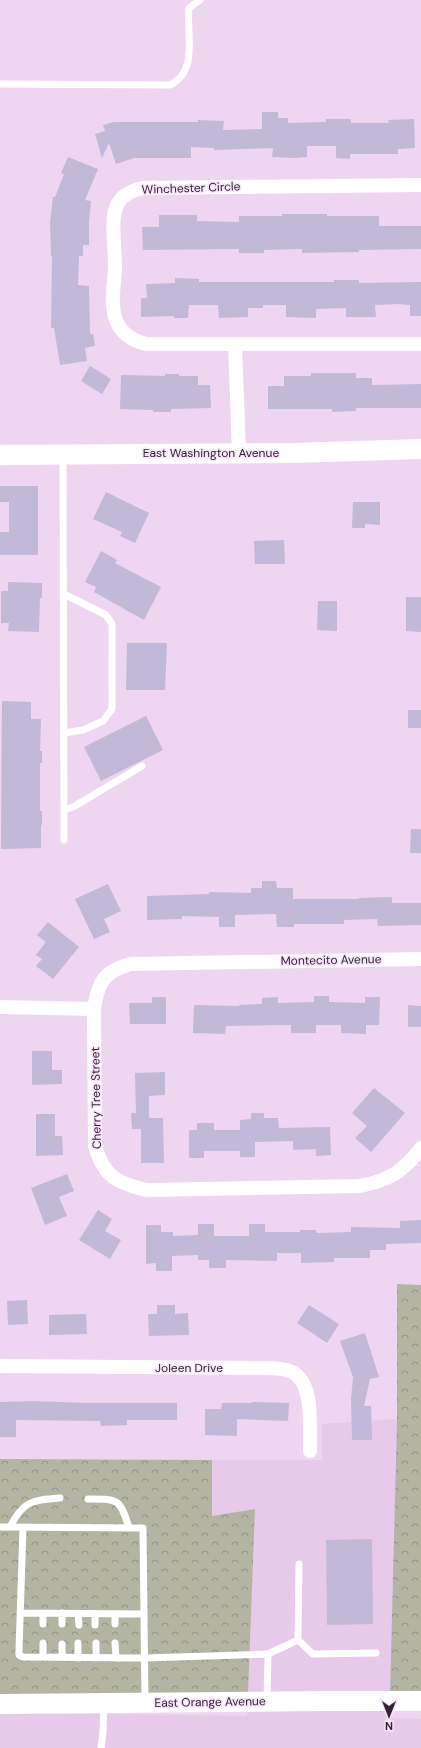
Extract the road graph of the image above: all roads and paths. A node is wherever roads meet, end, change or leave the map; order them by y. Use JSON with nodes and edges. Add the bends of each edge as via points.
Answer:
{"nodes":[{"id":1,"x":200,"y":0,"type":"edge"},
{"id":2,"x":0,"y":84,"type":"edge"},
{"id":3,"x":421,"y":185,"type":"edge"},
{"id":4,"x":235,"y":344,"type":"junction"},
{"id":5,"x":421,"y":344,"type":"edge"},
{"id":6,"x":421,"y":449,"type":"edge"},
{"id":7,"x":239,"y":453,"type":"junction"},
{"id":8,"x":0,"y":455,"type":"edge"},
{"id":9,"x":63,"y":455,"type":"junction"},
{"id":10,"x":64,"y":594,"type":"junction"},
{"id":11,"x":64,"y":733,"type":"junction"},
{"id":12,"x":142,"y":766,"type":"dead end"},
{"id":13,"x":64,"y":810,"type":"junction"},
{"id":14,"x":64,"y":840,"type":"dead end"},
{"id":15,"x":421,"y":959,"type":"edge"},
{"id":16,"x":241,"y":961,"type":"joint"},
{"id":17,"x":0,"y":1007,"type":"edge"},
{"id":18,"x":94,"y":1009,"type":"junction"},
{"id":19,"x":421,"y":1148,"type":"edge"},
{"id":20,"x":0,"y":1366,"type":"edge"},
{"id":21,"x":310,"y":1451,"type":"dead end"},
{"id":22,"x":60,"y":1498,"type":"dead end"},
{"id":23,"x":88,"y":1499,"type":"dead end"},
{"id":24,"x":0,"y":1527,"type":"edge"},
{"id":25,"x":10,"y":1527,"type":"junction"},
{"id":26,"x":23,"y":1528,"type":"junction"},
{"id":27,"x":129,"y":1528,"type":"junction"},
{"id":28,"x":299,"y":1564,"type":"dead end"},
{"id":29,"x":20,"y":1613,"type":"junction"},
{"id":30,"x":43,"y":1613,"type":"junction"},
{"id":31,"x":62,"y":1613,"type":"junction"},
{"id":32,"x":78,"y":1614,"type":"junction"},
{"id":33,"x":95,"y":1614,"type":"junction"},
{"id":34,"x":115,"y":1614,"type":"junction"},
{"id":35,"x":144,"y":1614,"type":"junction"},
{"id":36,"x":43,"y":1624,"type":"dead end"},
{"id":37,"x":62,"y":1624,"type":"dead end"},
{"id":38,"x":78,"y":1624,"type":"dead end"},
{"id":39,"x":115,"y":1624,"type":"dead end"},
{"id":40,"x":95,"y":1625,"type":"dead end"},
{"id":41,"x":298,"y":1640,"type":"junction"},
{"id":42,"x":43,"y":1643,"type":"dead end"},
{"id":43,"x":78,"y":1643,"type":"dead end"},
{"id":44,"x":96,"y":1643,"type":"dead end"},
{"id":45,"x":115,"y":1643,"type":"dead end"},
{"id":46,"x":62,"y":1644,"type":"dead end"},
{"id":47,"x":376,"y":1653,"type":"dead end"},
{"id":48,"x":268,"y":1654,"type":"junction"},
{"id":49,"x":43,"y":1657,"type":"junction"},
{"id":50,"x":62,"y":1658,"type":"junction"},
{"id":51,"x":78,"y":1658,"type":"junction"},
{"id":52,"x":96,"y":1658,"type":"junction"},
{"id":53,"x":116,"y":1658,"type":"junction"},
{"id":54,"x":145,"y":1658,"type":"junction"},
{"id":55,"x":421,"y":1701,"type":"edge"},
{"id":56,"x":267,"y":1702,"type":"junction"},
{"id":57,"x":104,"y":1703,"type":"junction"},
{"id":58,"x":145,"y":1703,"type":"junction"},
{"id":59,"x":0,"y":1704,"type":"edge"},
{"id":60,"x":101,"y":1748,"type":"edge"}],
"edges":[{"from":1,"to":2,"type":"lane","via":[[189,8],[188,65],[178,80],[170,85]]},
{"from":3,"to":4,"type":"street","name":"Winchester Circle","via":[[143,188],[123,197],[117,204],[114,215],[113,299],[118,325],[128,337],[146,344]]},
{"from":4,"to":5,"type":"street","name":"Winchester Circle"},
{"from":4,"to":7,"type":"street"},
{"from":6,"to":7,"type":"main road","name":"East Washington Avenue"},
{"from":7,"to":9,"type":"main road","name":"East Washington Avenue"},
{"from":8,"to":9,"type":"main road","name":"East Washington Avenue"},
{"from":9,"to":10,"type":"lane"},
{"from":10,"to":11,"type":"lane"},
{"from":10,"to":11,"type":"lane","via":[[106,615],[112,624],[112,709],[103,721],[83,730]]},
{"from":11,"to":13,"type":"lane"},
{"from":12,"to":13,"type":"lane"},
{"from":13,"to":14,"type":"lane"},
{"from":15,"to":16,"type":"street","name":"Montecito Avenue"},
{"from":16,"to":18,"type":"street","name":"Cherry Tree Street","via":[[139,963],[119,967],[103,979],[96,995]]},
{"from":17,"to":18,"type":"street"},
{"from":18,"to":19,"type":"street","name":"Cherry Tree Street","via":[[95,1146],[104,1169],[123,1184],[146,1190],[359,1186],[397,1174]]},
{"from":20,"to":21,"type":"street","name":"Joleen Drive","via":[[264,1368],[292,1371],[305,1384]]},
{"from":22,"to":25,"type":"lane","via":[[42,1499],[26,1505],[18,1512]]},
{"from":23,"to":27,"type":"lane","via":[[113,1500],[120,1504]]},
{"from":24,"to":25,"type":"lane"},
{"from":25,"to":26,"type":"lane"},
{"from":26,"to":27,"type":"lane"},
{"from":26,"to":29,"type":"lane"},
{"from":27,"to":35,"type":"lane","via":[[143,1528]]},
{"from":28,"to":41,"type":"lane"},
{"from":29,"to":30,"type":"lane"},
{"from":29,"to":49,"type":"lane","via":[[19,1655]]},
{"from":30,"to":31,"type":"lane"},
{"from":30,"to":36,"type":"lane"},
{"from":31,"to":32,"type":"lane"},
{"from":31,"to":37,"type":"lane"},
{"from":32,"to":33,"type":"lane"},
{"from":32,"to":38,"type":"lane"},
{"from":33,"to":34,"type":"lane"},
{"from":33,"to":40,"type":"lane"},
{"from":34,"to":35,"type":"lane"},
{"from":34,"to":39,"type":"lane"},
{"from":35,"to":54,"type":"lane"},
{"from":41,"to":47,"type":"lane","via":[[313,1654]]},
{"from":41,"to":48,"type":"lane"},
{"from":42,"to":49,"type":"lane"},
{"from":43,"to":51,"type":"lane"},
{"from":44,"to":52,"type":"lane"},
{"from":45,"to":53,"type":"lane"},
{"from":46,"to":50,"type":"lane"},
{"from":48,"to":54,"type":"lane"},
{"from":48,"to":56,"type":"lane"},
{"from":49,"to":50,"type":"lane"},
{"from":50,"to":51,"type":"lane"},
{"from":51,"to":52,"type":"lane"},
{"from":52,"to":53,"type":"lane"},
{"from":53,"to":54,"type":"lane"},
{"from":54,"to":58,"type":"lane"},
{"from":55,"to":56,"type":"main road","name":"East Orange Avenue"},
{"from":56,"to":58,"type":"main road","name":"East Orange Avenue"},
{"from":57,"to":58,"type":"main road","name":"East Orange Avenue"},
{"from":57,"to":59,"type":"main road","name":"East Orange Avenue"},
{"from":57,"to":60,"type":"lane"}]}
